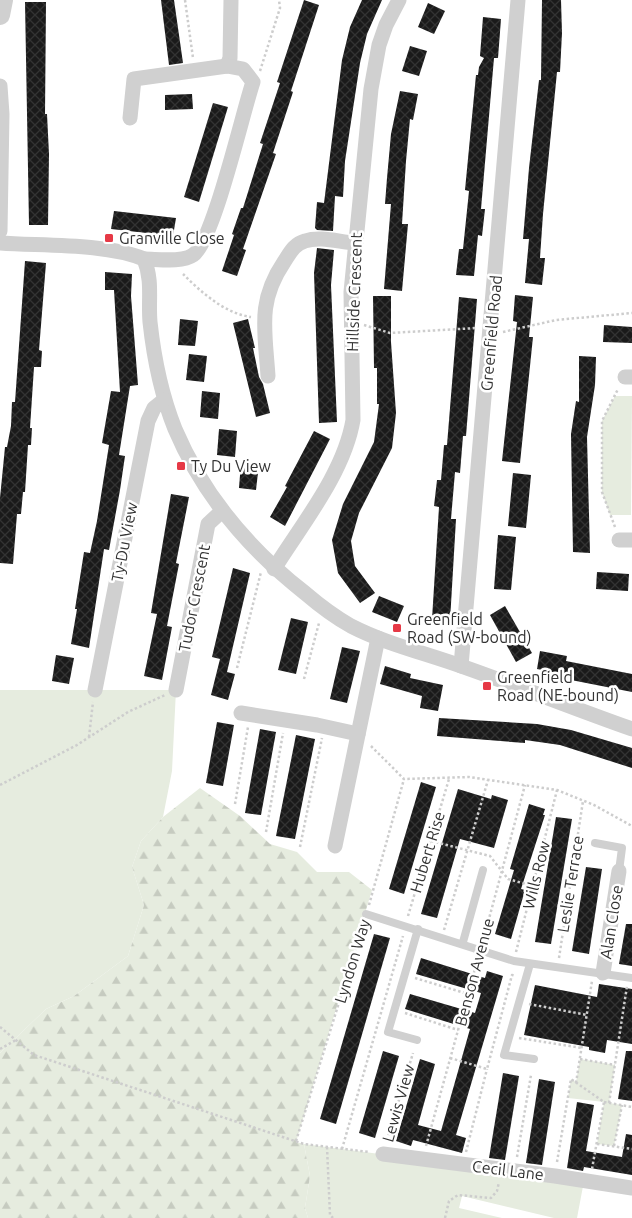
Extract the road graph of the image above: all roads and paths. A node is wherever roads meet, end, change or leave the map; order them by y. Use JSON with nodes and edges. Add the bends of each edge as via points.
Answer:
{"nodes":[{"id":1,"x":2,"y":0,"type":"edge"},
{"id":2,"x":185,"y":0,"type":"edge"},
{"id":3,"x":231,"y":0,"type":"edge"},
{"id":4,"x":279,"y":0,"type":"edge"},
{"id":5,"x":399,"y":0,"type":"edge"},
{"id":6,"x":518,"y":0,"type":"edge"},
{"id":7,"x":0,"y":15,"type":"edge"},
{"id":8,"x":227,"y":66,"type":"junction"},
{"id":9,"x":195,"y":71,"type":"junction"},
{"id":10,"x":253,"y":82,"type":"junction"},
{"id":11,"x":0,"y":86,"type":"edge"},
{"id":12,"x":130,"y":118,"type":"dead end"},
{"id":13,"x":0,"y":231,"type":"edge"},
{"id":14,"x":0,"y":243,"type":"edge"},
{"id":15,"x":354,"y":243,"type":"junction"},
{"id":16,"x":177,"y":258,"type":"junction"},
{"id":17,"x":144,"y":259,"type":"junction"},
{"id":18,"x":632,"y":313,"type":"edge"},
{"id":19,"x":265,"y":319,"type":"junction"},
{"id":20,"x":352,"y":321,"type":"junction"},
{"id":21,"x":491,"y":331,"type":"junction"},
{"id":22,"x":268,"y":376,"type":"dead end"},
{"id":23,"x":628,"y":377,"type":"edge"},
{"id":24,"x":164,"y":400,"type":"junction"},
{"id":25,"x":222,"y":512,"type":"junction"},
{"id":26,"x":626,"y":540,"type":"edge"},
{"id":27,"x":269,"y":564,"type":"junction"},
{"id":28,"x":323,"y":608,"type":"junction"},
{"id":29,"x":378,"y":638,"type":"junction"},
{"id":30,"x":461,"y":666,"type":"junction"},
{"id":31,"x":237,"y":668,"type":"dead end"},
{"id":32,"x":304,"y":679,"type":"dead end"},
{"id":33,"x":95,"y":690,"type":"joint"},
{"id":34,"x":176,"y":690,"type":"joint"},
{"id":35,"x":246,"y":714,"type":"joint"},
{"id":36,"x":286,"y":720,"type":"junction"},
{"id":37,"x":324,"y":726,"type":"junction"},
{"id":38,"x":632,"y":729,"type":"edge"},
{"id":39,"x":358,"y":734,"type":"junction"},
{"id":40,"x":89,"y":738,"type":"junction"},
{"id":41,"x":404,"y":779,"type":"junction"},
{"id":42,"x":449,"y":779,"type":"junction"},
{"id":43,"x":488,"y":780,"type":"junction"},
{"id":44,"x":0,"y":786,"type":"edge"},
{"id":45,"x":525,"y":786,"type":"junction"},
{"id":46,"x":558,"y":790,"type":"junction"},
{"id":47,"x":583,"y":801,"type":"junction"},
{"id":48,"x":235,"y":804,"type":"dead end"},
{"id":49,"x":632,"y":826,"type":"edge"},
{"id":50,"x":266,"y":832,"type":"dead end"},
{"id":51,"x":595,"y":844,"type":"dead end"},
{"id":52,"x":335,"y":846,"type":"dead end"},
{"id":53,"x":300,"y":847,"type":"dead end"},
{"id":54,"x":622,"y":848,"type":"junction"},
{"id":55,"x":632,"y":850,"type":"edge"},
{"id":56,"x":483,"y":870,"type":"dead end"},
{"id":57,"x":619,"y":871,"type":"joint"},
{"id":58,"x":366,"y":914,"type":"junction"},
{"id":59,"x":406,"y":924,"type":"junction"},
{"id":60,"x":418,"y":929,"type":"junction"},
{"id":61,"x":442,"y":936,"type":"junction"},
{"id":62,"x":463,"y":942,"type":"junction"},
{"id":63,"x":481,"y":949,"type":"junction"},
{"id":64,"x":514,"y":960,"type":"junction"},
{"id":65,"x":530,"y":964,"type":"junction"},
{"id":66,"x":557,"y":967,"type":"junction"},
{"id":67,"x":598,"y":973,"type":"junction"},
{"id":68,"x":404,"y":975,"type":"junction"},
{"id":69,"x":526,"y":978,"type":"junction"},
{"id":70,"x":630,"y":978,"type":"edge"},
{"id":71,"x":468,"y":994,"type":"junction"},
{"id":72,"x":519,"y":1002,"type":"junction"},
{"id":73,"x":394,"y":1010,"type":"junction"},
{"id":74,"x":587,"y":1015,"type":"junction"},
{"id":75,"x":0,"y":1027,"type":"edge"},
{"id":76,"x":458,"y":1030,"type":"junction"},
{"id":77,"x":509,"y":1036,"type":"junction"},
{"id":78,"x":16,"y":1040,"type":"junction"},
{"id":79,"x":417,"y":1040,"type":"dead end"},
{"id":80,"x":582,"y":1048,"type":"junction"},
{"id":81,"x":0,"y":1049,"type":"edge"},
{"id":82,"x":412,"y":1053,"type":"dead end"},
{"id":83,"x":450,"y":1058,"type":"junction"},
{"id":84,"x":534,"y":1059,"type":"dead end"},
{"id":85,"x":580,"y":1059,"type":"junction"},
{"id":86,"x":615,"y":1065,"type":"junction"},
{"id":87,"x":487,"y":1069,"type":"junction"},
{"id":88,"x":531,"y":1075,"type":"dead end"},
{"id":89,"x":576,"y":1083,"type":"junction"},
{"id":90,"x":604,"y":1102,"type":"junction"},
{"id":91,"x":609,"y":1103,"type":"junction"},
{"id":92,"x":622,"y":1105,"type":"junction"},
{"id":93,"x":632,"y":1106,"type":"edge"},
{"id":94,"x":296,"y":1142,"type":"junction"},
{"id":95,"x":597,"y":1144,"type":"junction"},
{"id":96,"x":614,"y":1146,"type":"junction"},
{"id":97,"x":327,"y":1147,"type":"junction"},
{"id":98,"x":342,"y":1149,"type":"junction"},
{"id":99,"x":632,"y":1149,"type":"edge"},
{"id":100,"x":383,"y":1154,"type":"junction"},
{"id":101,"x":422,"y":1159,"type":"junction"},
{"id":102,"x":463,"y":1164,"type":"junction"},
{"id":103,"x":508,"y":1170,"type":"junction"},
{"id":104,"x":555,"y":1176,"type":"junction"},
{"id":105,"x":590,"y":1183,"type":"junction"},
{"id":106,"x":632,"y":1188,"type":"edge"},
{"id":107,"x":333,"y":1218,"type":"edge"},
{"id":108,"x":445,"y":1218,"type":"edge"}],
"edges":[{"from":1,"to":7,"type":"street"},
{"from":2,"to":9,"type":"path"},
{"from":3,"to":8,"type":"street","via":[[230,58]]},
{"from":4,"to":10,"type":"path","via":[[280,8],[258,78]]},
{"from":5,"to":15,"type":"street","name":"Hillside Crescent","via":[[378,45]]},
{"from":6,"to":21,"type":"street","name":"Greenfield Road"},
{"from":8,"to":9,"type":"street"},
{"from":8,"to":10,"type":"street","via":[[243,69]]},
{"from":9,"to":12,"type":"street","via":[[134,79]]},
{"from":10,"to":16,"type":"street","via":[[208,233],[193,256]]},
{"from":11,"to":13,"type":"street"},
{"from":14,"to":17,"type":"street","via":[[108,251]]},
{"from":15,"to":19,"type":"street","via":[[315,239],[295,246],[272,282],[264,305]]},
{"from":15,"to":20,"type":"street","name":"Hillside Crescent"},
{"from":16,"to":17,"type":"street"},
{"from":16,"to":19,"type":"path","via":[[180,270],[205,295],[244,316]]},
{"from":17,"to":24,"type":"street","via":[[150,272],[154,359]]},
{"from":18,"to":21,"type":"path","via":[[556,320]]},
{"from":19,"to":22,"type":"street"},
{"from":20,"to":21,"type":"path","via":[[390,333]]},
{"from":20,"to":27,"type":"street","name":"Hillside Crescent","via":[[353,420],[350,438],[328,483]]},
{"from":21,"to":30,"type":"street","name":"Greenfield Road"},
{"from":23,"to":26,"type":"path","via":[[602,421],[602,492]]},
{"from":24,"to":25,"type":"street","via":[[192,463]]},
{"from":24,"to":33,"type":"street","name":"Ty-Du View","via":[[154,408],[148,421]]},
{"from":25,"to":27,"type":"street"},
{"from":25,"to":34,"type":"street","name":"Tudor Crescent","via":[[208,524]]},
{"from":27,"to":28,"type":"street"},
{"from":27,"to":31,"type":"path"},
{"from":28,"to":29,"type":"street"},
{"from":28,"to":32,"type":"path"},
{"from":29,"to":30,"type":"street"},
{"from":29,"to":39,"type":"street"},
{"from":30,"to":38,"type":"street"},
{"from":33,"to":40,"type":"path"},
{"from":34,"to":40,"type":"path","via":[[128,712]]},
{"from":35,"to":36,"type":"street"},
{"from":35,"to":48,"type":"path"},
{"from":36,"to":37,"type":"street"},
{"from":36,"to":50,"type":"path"},
{"from":37,"to":39,"type":"street"},
{"from":37,"to":53,"type":"path"},
{"from":39,"to":41,"type":"path"},
{"from":39,"to":52,"type":"street"},
{"from":40,"to":44,"type":"path"},
{"from":41,"to":42,"type":"path"},
{"from":41,"to":58,"type":"path","name":"Lyndon Way"},
{"from":42,"to":43,"type":"path","via":[[469,777]]},
{"from":42,"to":59,"type":"path","name":"Hubert Rise"},
{"from":43,"to":45,"type":"path"},
{"from":43,"to":61,"type":"path"},
{"from":45,"to":46,"type":"path"},
{"from":45,"to":63,"type":"path","name":"Benson Avenue"},
{"from":46,"to":47,"type":"path"},
{"from":46,"to":64,"type":"path","name":"Wills Row"},
{"from":47,"to":49,"type":"path"},
{"from":47,"to":66,"type":"path","name":"Leslie Terrace"},
{"from":51,"to":54,"type":"lane"},
{"from":54,"to":55,"type":"lane"},
{"from":54,"to":57,"type":"lane"},
{"from":56,"to":62,"type":"lane"},
{"from":57,"to":67,"type":"street","name":"Alan Close"},
{"from":58,"to":59,"type":"lane"},
{"from":58,"to":94,"type":"path","name":"Lyndon Way"},
{"from":59,"to":60,"type":"lane"},
{"from":59,"to":98,"type":"path","name":"Hubert Rise"},
{"from":60,"to":61,"type":"lane"},
{"from":60,"to":68,"type":"lane"},
{"from":61,"to":62,"type":"lane"},
{"from":62,"to":63,"type":"lane"},
{"from":63,"to":64,"type":"lane"},
{"from":63,"to":71,"type":"path","name":"Benson Avenue"},
{"from":64,"to":65,"type":"lane"},
{"from":65,"to":66,"type":"lane"},
{"from":65,"to":69,"type":"lane"},
{"from":66,"to":67,"type":"lane"},
{"from":67,"to":70,"type":"lane"},
{"from":67,"to":74,"type":"path"},
{"from":68,"to":71,"type":"path"},
{"from":68,"to":73,"type":"lane"},
{"from":69,"to":72,"type":"lane"},
{"from":69,"to":87,"type":"path","via":[[512,975]]},
{"from":70,"to":86,"type":"path"},
{"from":71,"to":76,"type":"path","name":"Benson Avenue"},
{"from":72,"to":74,"type":"path"},
{"from":72,"to":77,"type":"lane"},
{"from":73,"to":76,"type":"path"},
{"from":73,"to":79,"type":"lane","via":[[388,1032]]},
{"from":74,"to":80,"type":"path"},
{"from":75,"to":78,"type":"path"},
{"from":76,"to":83,"type":"path","name":"Benson Avenue"},
{"from":77,"to":80,"type":"path"},
{"from":77,"to":84,"type":"lane","via":[[504,1055]]},
{"from":78,"to":81,"type":"path"},
{"from":78,"to":94,"type":"path","via":[[34,1055]]},
{"from":80,"to":85,"type":"path"},
{"from":82,"to":100,"type":"path","name":"Lewis View"},
{"from":83,"to":87,"type":"path"},
{"from":83,"to":101,"type":"path","name":"Benson Avenue"},
{"from":85,"to":86,"type":"path"},
{"from":85,"to":89,"type":"path"},
{"from":86,"to":91,"type":"path"},
{"from":87,"to":102,"type":"path"},
{"from":88,"to":103,"type":"path"},
{"from":89,"to":90,"type":"path"},
{"from":89,"to":104,"type":"path","via":[[571,1079]]},
{"from":90,"to":91,"type":"path"},
{"from":90,"to":95,"type":"path"},
{"from":91,"to":92,"type":"path"},
{"from":92,"to":93,"type":"path"},
{"from":92,"to":96,"type":"path"},
{"from":94,"to":97,"type":"path"},
{"from":95,"to":96,"type":"path"},
{"from":95,"to":105,"type":"path"},
{"from":96,"to":99,"type":"path"},
{"from":97,"to":98,"type":"path"},
{"from":97,"to":107,"type":"path","via":[[330,1214]]},
{"from":98,"to":100,"type":"path"},
{"from":100,"to":101,"type":"street","name":"Cecil Lane"},
{"from":101,"to":102,"type":"street","name":"Cecil Lane"},
{"from":102,"to":103,"type":"street","name":"Cecil Lane"},
{"from":103,"to":104,"type":"street","name":"Cecil Lane"},
{"from":103,"to":108,"type":"path","via":[[491,1198],[458,1195],[449,1201]]},
{"from":104,"to":105,"type":"street","name":"Cecil Lane"},
{"from":105,"to":106,"type":"street","name":"Cecil Lane"}]}
